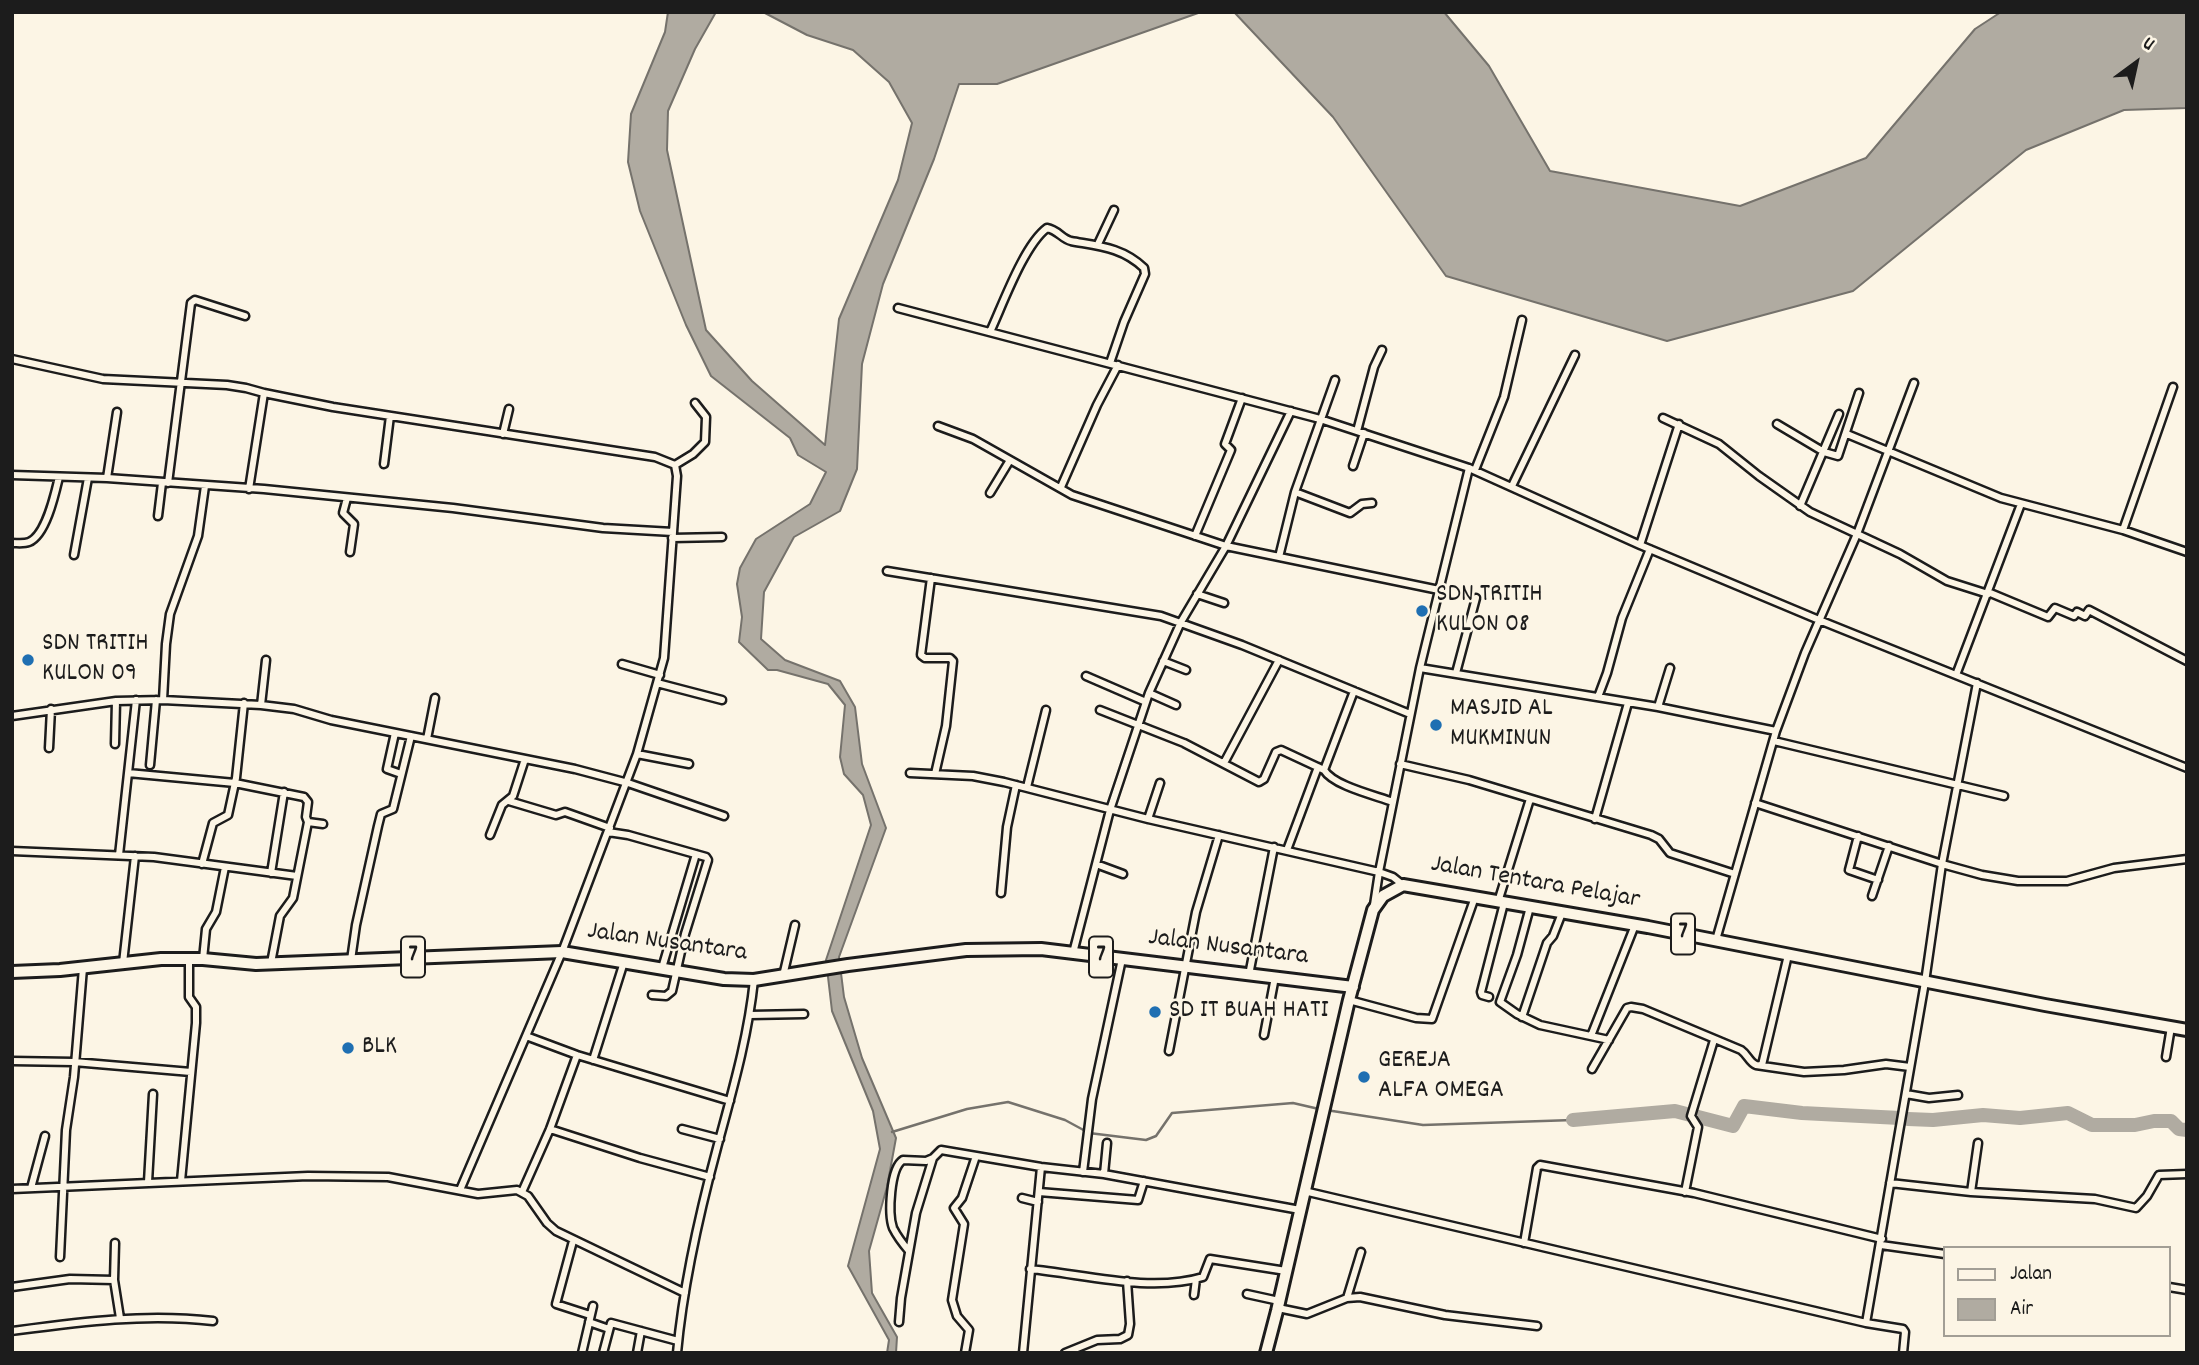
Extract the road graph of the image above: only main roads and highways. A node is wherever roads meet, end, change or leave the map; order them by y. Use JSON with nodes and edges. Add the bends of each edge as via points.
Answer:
{"nodes":[{"id":1,"x":12,"y":972,"type":"edge"},
{"id":2,"x":1353,"y":987,"type":"junction"},
{"id":3,"x":2186,"y":1027,"type":"edge"},
{"id":4,"x":1266,"y":1353,"type":"edge"}],
"edges":[{"from":1,"to":2,"type":"highway","name":"Jalan Nusantara","number":"7","via":[[189,959],[271,963],[562,952],[754,980],[966,950],[1011,948]]},
{"from":2,"to":3,"type":"highway","name":"Jalan Tentara Pelajar","number":"7","via":[[1373,911],[1382,896],[1403,886]]},
{"from":2,"to":4,"type":"highway"}]}
